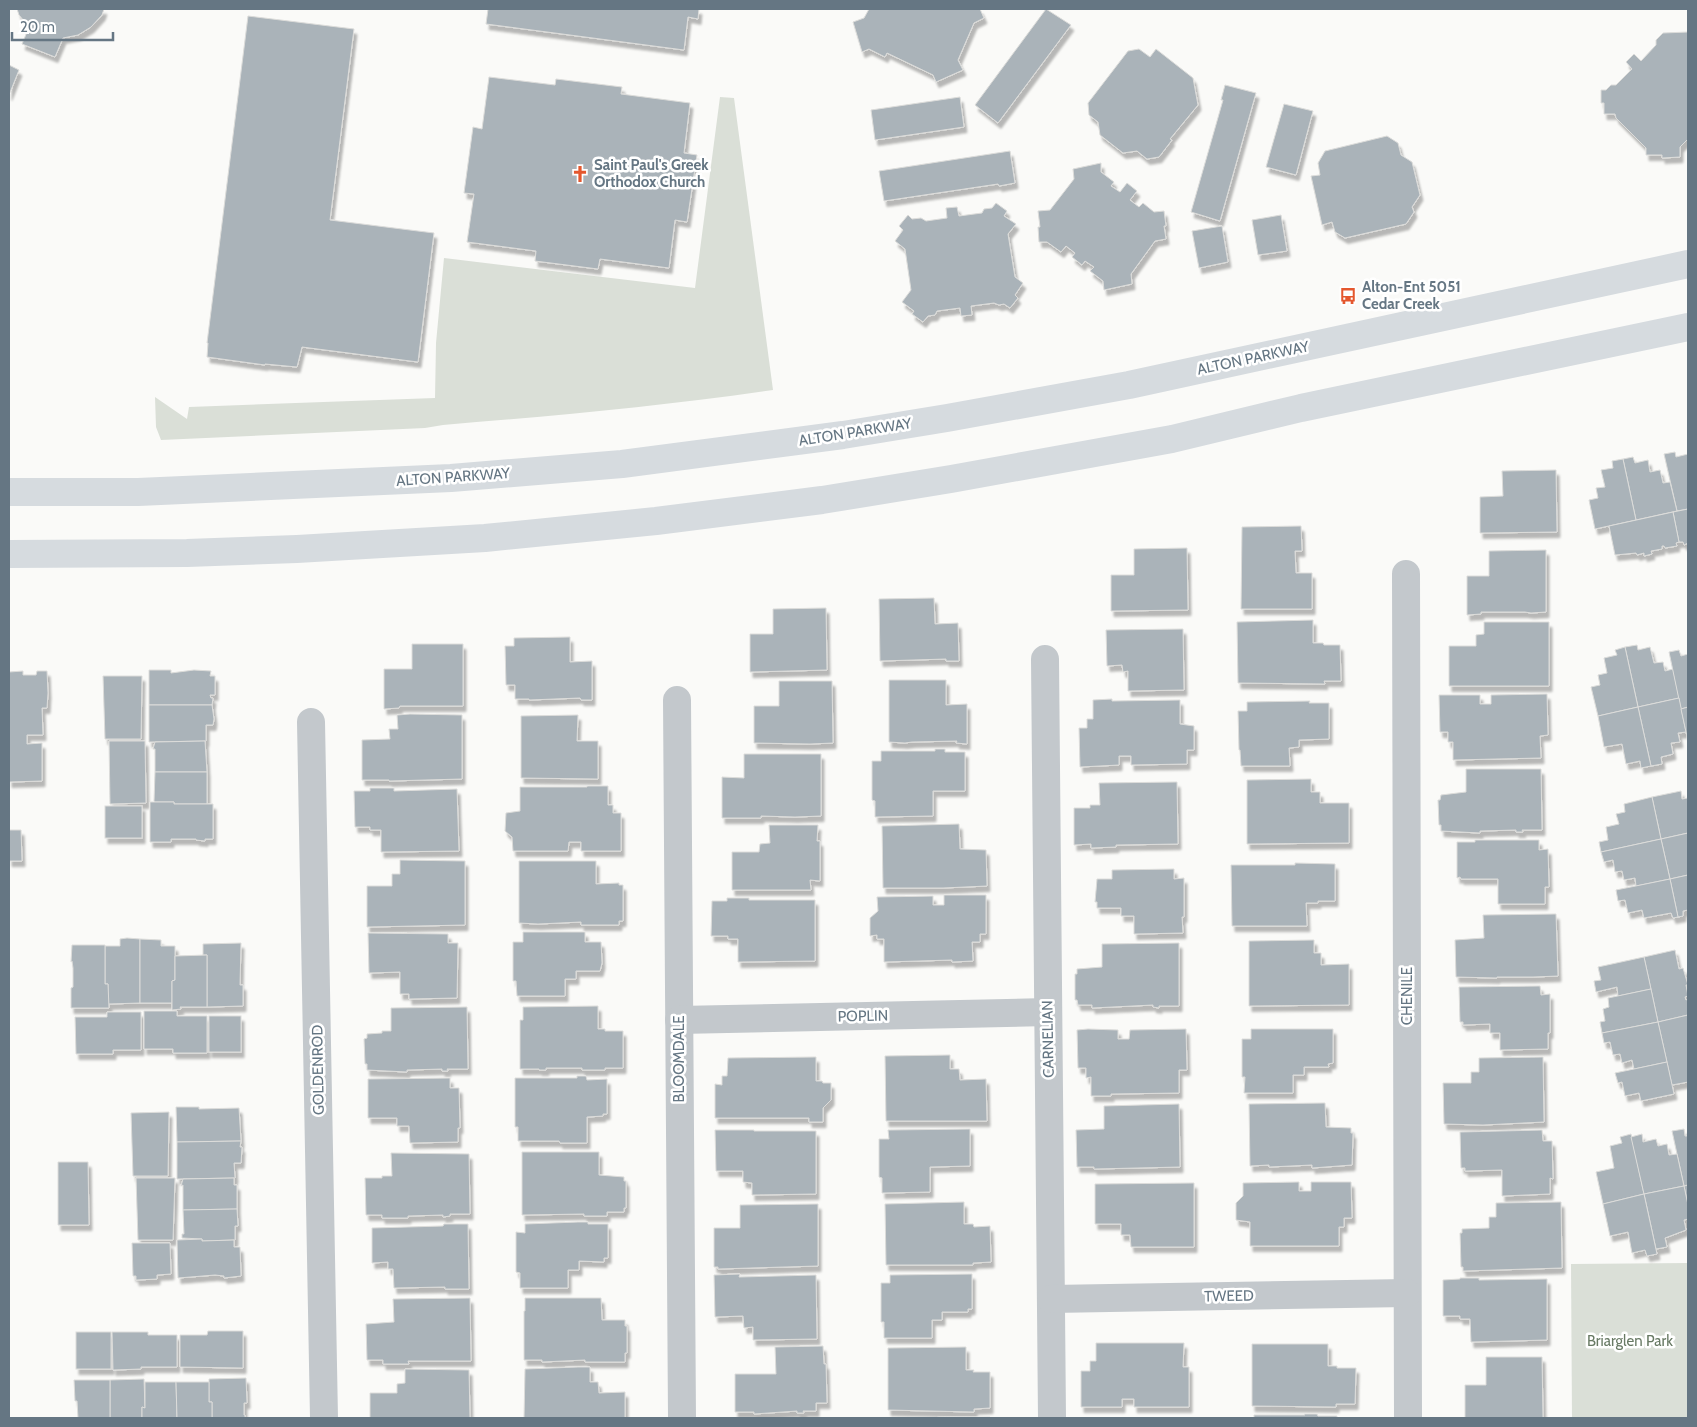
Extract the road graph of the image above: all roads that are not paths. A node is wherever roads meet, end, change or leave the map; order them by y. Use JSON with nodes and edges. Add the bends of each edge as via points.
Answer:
{"nodes":[{"id":1,"x":1688,"y":264,"type":"edge"},
{"id":2,"x":1688,"y":327,"type":"edge"},
{"id":3,"x":9,"y":492,"type":"edge"},
{"id":4,"x":9,"y":554,"type":"edge"},
{"id":5,"x":1406,"y":574,"type":"dead end"},
{"id":6,"x":1045,"y":659,"type":"dead end"},
{"id":7,"x":677,"y":700,"type":"dead end"},
{"id":8,"x":311,"y":722,"type":"dead end"},
{"id":9,"x":1048,"y":1012,"type":"junction"},
{"id":10,"x":679,"y":1020,"type":"junction"},
{"id":11,"x":1407,"y":1293,"type":"junction"},
{"id":12,"x":1051,"y":1298,"type":"junction"},
{"id":13,"x":324,"y":1418,"type":"edge"},
{"id":14,"x":682,"y":1418,"type":"edge"},
{"id":15,"x":1052,"y":1418,"type":"edge"},
{"id":16,"x":1408,"y":1418,"type":"edge"}],
"edges":[{"from":1,"to":3,"type":"main road","name":"ALTON PARKWAY","via":[[1129,384],[843,435],[622,464],[451,478],[133,493]]},
{"from":2,"to":4,"type":"main road","via":[[1301,408],[1172,439],[822,500],[656,522],[485,538],[251,551]]},
{"from":5,"to":11,"type":"street","name":"CHENILE"},
{"from":6,"to":9,"type":"street","name":"CARNELIAN"},
{"from":7,"to":10,"type":"street","name":"BLOOMDALE"},
{"from":8,"to":13,"type":"street","name":"GOLDENROD"},
{"from":9,"to":10,"type":"street","name":"POPLIN"},
{"from":9,"to":12,"type":"street","name":"CARNELIAN"},
{"from":10,"to":14,"type":"street","name":"BLOOMDALE"},
{"from":11,"to":12,"type":"street","name":"TWEED"},
{"from":11,"to":16,"type":"street","name":"CHENILE"},
{"from":12,"to":15,"type":"street","name":"CARNELIAN"}]}
